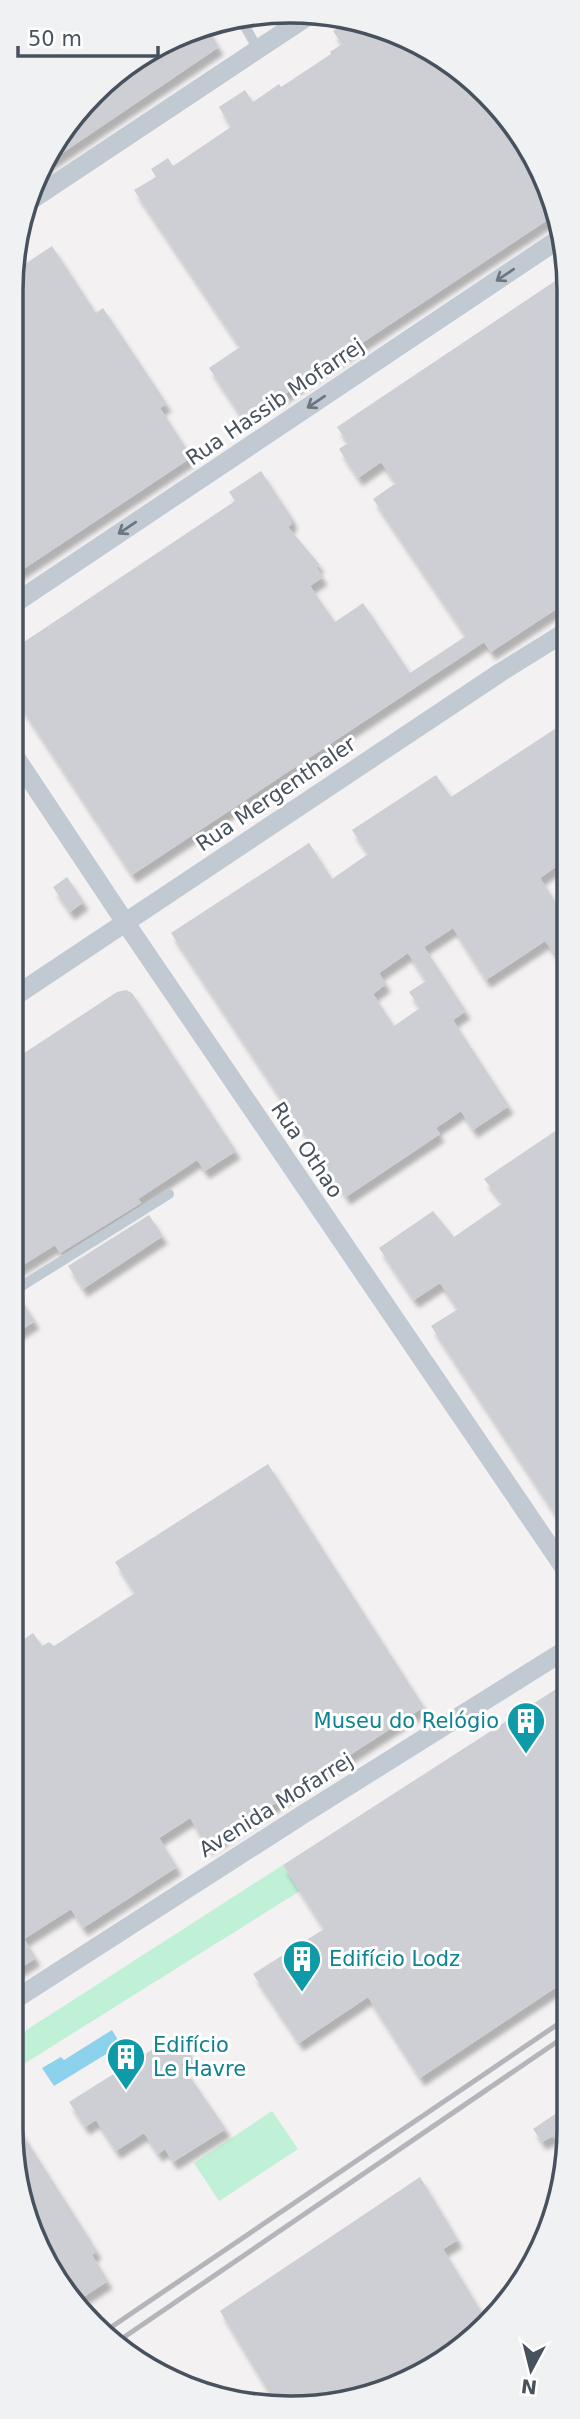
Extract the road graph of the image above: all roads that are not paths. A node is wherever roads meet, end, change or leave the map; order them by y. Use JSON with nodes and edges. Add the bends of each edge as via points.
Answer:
{"nodes":[{"id":1,"x":297,"y":23,"type":"edge"},
{"id":2,"x":245,"y":27,"type":"edge"},
{"id":3,"x":258,"y":49,"type":"junction"},
{"id":4,"x":41,"y":193,"type":"edge"},
{"id":5,"x":553,"y":243,"type":"edge"},
{"id":6,"x":23,"y":598,"type":"edge"},
{"id":7,"x":557,"y":637,"type":"edge"},
{"id":8,"x":23,"y":769,"type":"edge"},
{"id":9,"x":125,"y":922,"type":"junction"},
{"id":10,"x":23,"y":991,"type":"edge"},
{"id":11,"x":169,"y":1194,"type":"dead end"},
{"id":12,"x":23,"y":1285,"type":"edge"},
{"id":13,"x":557,"y":1557,"type":"edge"},
{"id":14,"x":557,"y":1655,"type":"edge"},
{"id":15,"x":23,"y":1994,"type":"edge"}],
"edges":[{"from":1,"to":3,"type":"street"},
{"from":2,"to":3,"type":"lane"},
{"from":3,"to":4,"type":"street"},
{"from":5,"to":6,"type":"street","name":"Rua Hassib Mofarrej","one_way":true},
{"from":7,"to":9,"type":"street","name":"Rua Mergenthaler"},
{"from":8,"to":9,"type":"street","name":"Rua Othao"},
{"from":9,"to":10,"type":"street","name":"Rua Mergenthaler"},
{"from":9,"to":13,"type":"street","name":"Rua Othao"},
{"from":11,"to":12,"type":"lane"},
{"from":14,"to":15,"type":"street","name":"Avenida Mofarrej"}]}
